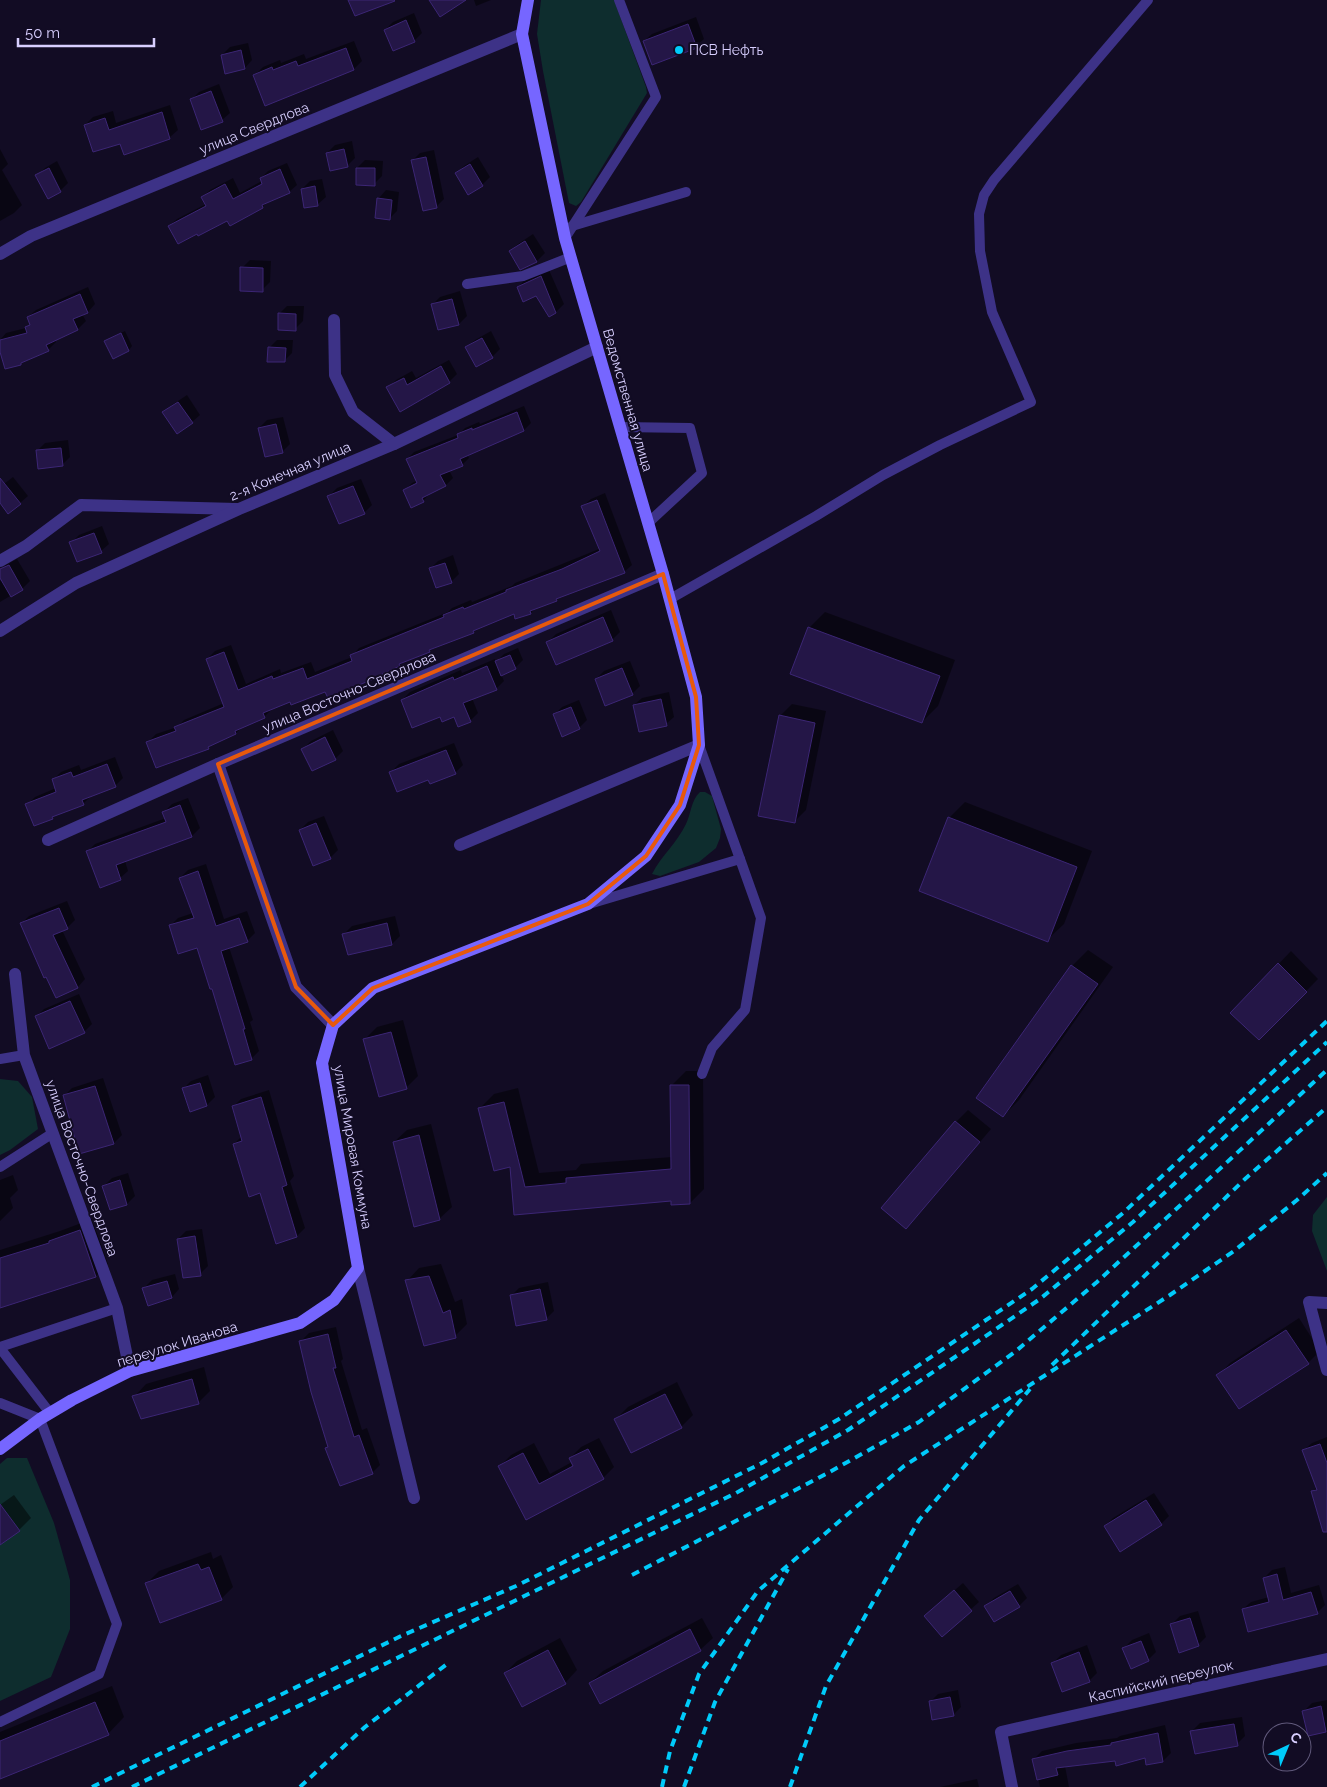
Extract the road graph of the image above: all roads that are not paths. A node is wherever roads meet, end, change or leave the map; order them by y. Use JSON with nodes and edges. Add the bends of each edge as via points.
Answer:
{"nodes":[{"id":1,"x":528,"y":0,"type":"edge"},
{"id":2,"x":619,"y":0,"type":"edge"},
{"id":3,"x":1148,"y":0,"type":"edge"},
{"id":4,"x":522,"y":34,"type":"junction"},
{"id":5,"x":686,"y":192,"type":"dead end"},
{"id":6,"x":572,"y":226,"type":"junction"},
{"id":7,"x":565,"y":238,"type":"junction"},
{"id":8,"x":0,"y":254,"type":"edge"},
{"id":9,"x":571,"y":257,"type":"junction"},
{"id":10,"x":467,"y":284,"type":"dead end"},
{"id":11,"x":334,"y":320,"type":"dead end"},
{"id":12,"x":597,"y":347,"type":"junction"},
{"id":13,"x":620,"y":427,"type":"junction"},
{"id":14,"x":394,"y":444,"type":"junction"},
{"id":15,"x":239,"y":509,"type":"junction"},
{"id":16,"x":648,"y":523,"type":"junction"},
{"id":17,"x":0,"y":561,"type":"edge"},
{"id":18,"x":663,"y":574,"type":"junction"},
{"id":19,"x":670,"y":599,"type":"junction"},
{"id":20,"x":0,"y":631,"type":"edge"},
{"id":21,"x":699,"y":745,"type":"junction"},
{"id":22,"x":218,"y":764,"type":"junction"},
{"id":23,"x":48,"y":840,"type":"dead end"},
{"id":24,"x":460,"y":845,"type":"dead end"},
{"id":25,"x":740,"y":858,"type":"junction"},
{"id":26,"x":588,"y":904,"type":"junction"},
{"id":27,"x":15,"y":974,"type":"dead end"},
{"id":28,"x":333,"y":1025,"type":"junction"},
{"id":29,"x":24,"y":1055,"type":"junction"},
{"id":30,"x":0,"y":1060,"type":"edge"},
{"id":31,"x":702,"y":1074,"type":"dead end"},
{"id":32,"x":53,"y":1133,"type":"junction"},
{"id":33,"x":0,"y":1167,"type":"edge"},
{"id":34,"x":358,"y":1268,"type":"junction"},
{"id":35,"x":1327,"y":1303,"type":"edge"},
{"id":36,"x":117,"y":1308,"type":"junction"},
{"id":37,"x":0,"y":1348,"type":"edge"},
{"id":38,"x":1327,"y":1370,"type":"edge"},
{"id":39,"x":130,"y":1371,"type":"junction"},
{"id":40,"x":0,"y":1403,"type":"edge"},
{"id":41,"x":45,"y":1416,"type":"junction"},
{"id":42,"x":0,"y":1449,"type":"edge"},
{"id":43,"x":414,"y":1498,"type":"dead end"},
{"id":44,"x":1327,"y":1659,"type":"edge"},
{"id":45,"x":0,"y":1722,"type":"edge"},
{"id":46,"x":1012,"y":1787,"type":"edge"}],
"edges":[{"from":1,"to":4,"type":"main road","name":"Ведомственная улица"},
{"from":2,"to":6,"type":"lane","via":[[656,97]]},
{"from":3,"to":19,"type":"lane","via":[[984,195],[979,214],[980,251],[992,312],[1031,402],[883,475]]},
{"from":4,"to":7,"type":"main road","name":"Ведомственная улица"},
{"from":4,"to":8,"type":"street","name":"улица Свердлова","via":[[31,236]]},
{"from":5,"to":6,"type":"lane"},
{"from":6,"to":7,"type":"lane"},
{"from":7,"to":9,"type":"main road","name":"Ведомственная улица"},
{"from":9,"to":10,"type":"lane","via":[[523,276]]},
{"from":9,"to":12,"type":"main road","name":"Ведомственная улица"},
{"from":11,"to":14,"type":"street","via":[[335,376],[353,412]]},
{"from":12,"to":13,"type":"main road","name":"Ведомственная улица"},
{"from":12,"to":14,"type":"street","name":"2-я Конечная улица"},
{"from":13,"to":16,"type":"main road","name":"Ведомственная улица"},
{"from":13,"to":16,"type":"lane","via":[[690,428],[702,473]]},
{"from":14,"to":15,"type":"street","name":"2-я Конечная улица"},
{"from":15,"to":17,"type":"street","via":[[81,505]]},
{"from":15,"to":20,"type":"street","name":"2-я Конечная улица","via":[[76,584]]},
{"from":16,"to":18,"type":"main road","name":"Ведомственная улица"},
{"from":18,"to":19,"type":"main road","name":"Ведомственная улица"},
{"from":18,"to":22,"type":"street","name":"улица Восточно-Свердлова"},
{"from":19,"to":21,"type":"main road","name":"Ведомственная улица","via":[[696,697]]},
{"from":21,"to":24,"type":"street"},
{"from":21,"to":25,"type":"lane"},
{"from":21,"to":26,"type":"main road","name":"Ведомственная улица","via":[[680,805],[646,856]]},
{"from":22,"to":23,"type":"street","name":"улица Восточно-Свердлова"},
{"from":22,"to":28,"type":"street","via":[[296,987]]},
{"from":25,"to":26,"type":"lane"},
{"from":25,"to":31,"type":"lane","via":[[761,918],[745,1010],[712,1048]]},
{"from":26,"to":28,"type":"main road","name":"Ведомственная улица","via":[[373,988]]},
{"from":27,"to":29,"type":"street","name":"улица Восточно-Свердлова"},
{"from":28,"to":34,"type":"main road","name":"улица Мировая Коммуна","via":[[322,1064]]},
{"from":29,"to":30,"type":"lane"},
{"from":29,"to":32,"type":"street","name":"улица Восточно-Свердлова"},
{"from":32,"to":33,"type":"lane"},
{"from":32,"to":36,"type":"street","name":"улица Восточно-Свердлова"},
{"from":34,"to":39,"type":"main road","name":"переулок Иванова","via":[[334,1300],[300,1323]]},
{"from":34,"to":43,"type":"street","name":"улица Мировая Коммуна"},
{"from":35,"to":38,"type":"street","via":[[1309,1302]]},
{"from":36,"to":37,"type":"lane"},
{"from":36,"to":39,"type":"street","name":"улица Восточно-Свердлова"},
{"from":37,"to":41,"type":"lane"},
{"from":39,"to":41,"type":"main road","name":"переулок Иванова"},
{"from":40,"to":41,"type":"lane"},
{"from":41,"to":42,"type":"main road","name":"переулок Иванова"},
{"from":41,"to":45,"type":"lane","via":[[117,1624],[99,1674]]},
{"from":44,"to":46,"type":"street","name":"Каспийский переулок","via":[[1001,1732]]}]}
